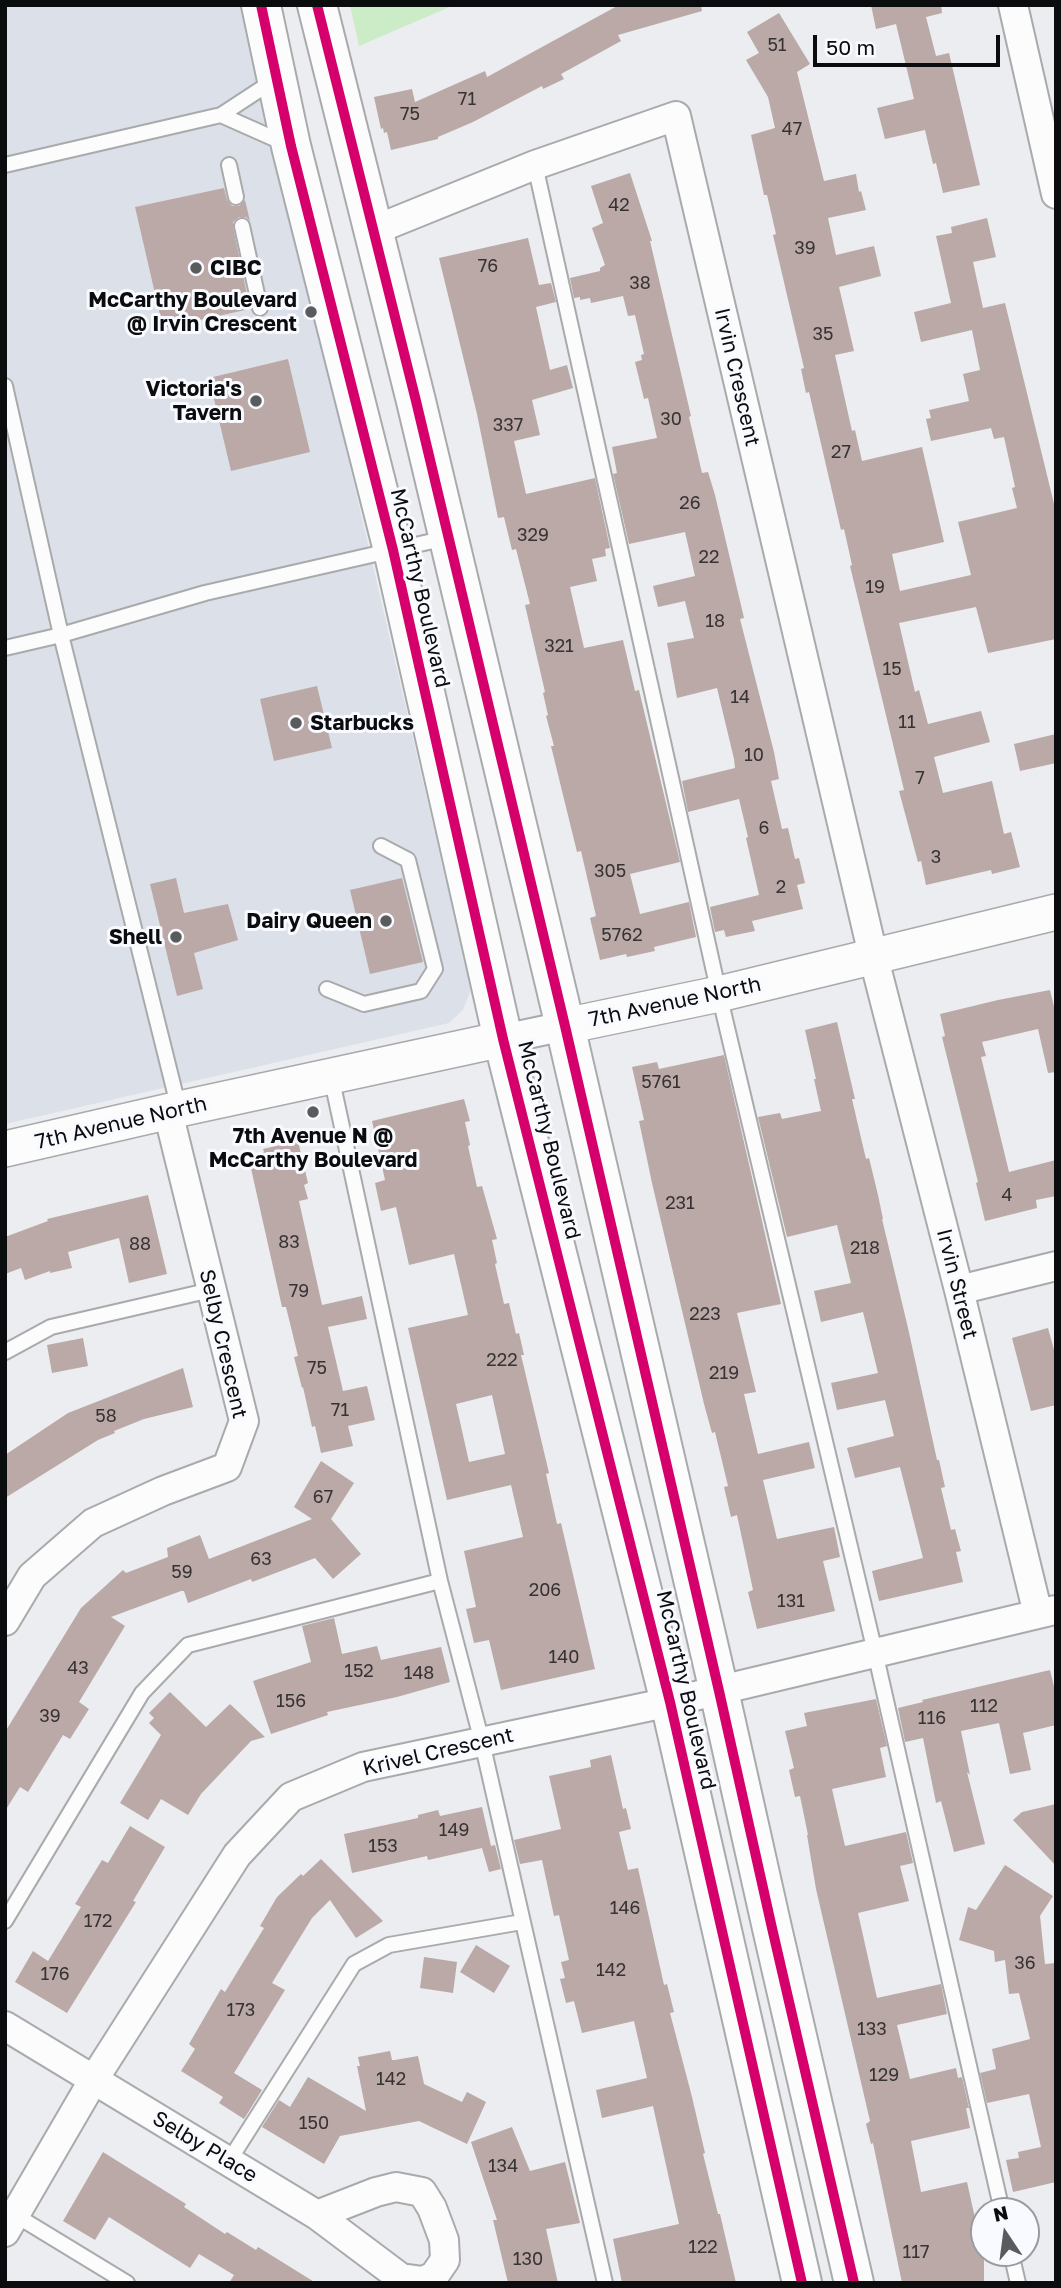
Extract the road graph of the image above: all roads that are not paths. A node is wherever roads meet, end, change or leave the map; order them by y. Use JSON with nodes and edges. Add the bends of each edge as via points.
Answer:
{"nodes":[{"id":1,"x":261,"y":5,"type":"edge"},
{"id":2,"x":317,"y":5,"type":"edge"},
{"id":3,"x":1013,"y":5,"type":"edge"},
{"id":4,"x":277,"y":78,"type":"junction"},
{"id":5,"x":221,"y":115,"type":"junction"},
{"id":6,"x":350,"y":140,"type":"junction"},
{"id":7,"x":291,"y":146,"type":"junction"},
{"id":8,"x":5,"y":165,"type":"edge"},
{"id":9,"x":229,"y":165,"type":"dead end"},
{"id":10,"x":535,"y":165,"type":"junction"},
{"id":11,"x":1056,"y":194,"type":"edge"},
{"id":12,"x":236,"y":197,"type":"dead end"},
{"id":13,"x":242,"y":226,"type":"dead end"},
{"id":14,"x":372,"y":231,"type":"junction"},
{"id":15,"x":260,"y":308,"type":"dead end"},
{"id":16,"x":5,"y":386,"type":"edge"},
{"id":17,"x":448,"y":537,"type":"junction"},
{"id":18,"x":393,"y":550,"type":"junction"},
{"id":19,"x":61,"y":635,"type":"junction"},
{"id":20,"x":5,"y":648,"type":"edge"},
{"id":21,"x":381,"y":846,"type":"dead end"},
{"id":22,"x":1056,"y":912,"type":"edge"},
{"id":23,"x":873,"y":956,"type":"junction"},
{"id":24,"x":327,"y":989,"type":"dead end"},
{"id":25,"x":719,"y":994,"type":"junction"},
{"id":26,"x":565,"y":1026,"type":"junction"},
{"id":27,"x":503,"y":1039,"type":"junction"},
{"id":28,"x":331,"y":1076,"type":"junction"},
{"id":29,"x":173,"y":1110,"type":"junction"},
{"id":30,"x":5,"y":1149,"type":"edge"},
{"id":31,"x":1056,"y":1266,"type":"edge"},
{"id":32,"x":211,"y":1290,"type":"junction"},
{"id":33,"x":959,"y":1290,"type":"junction"},
{"id":34,"x":5,"y":1352,"type":"edge"},
{"id":35,"x":440,"y":1581,"type":"junction"},
{"id":36,"x":1047,"y":1612,"type":"edge"},
{"id":37,"x":5,"y":1621,"type":"edge"},
{"id":38,"x":875,"y":1652,"type":"junction"},
{"id":39,"x":719,"y":1690,"type":"junction"},
{"id":40,"x":670,"y":1702,"type":"junction"},
{"id":41,"x":482,"y":1742,"type":"junction"},
{"id":42,"x":5,"y":1920,"type":"edge"},
{"id":43,"x":522,"y":1922,"type":"junction"},
{"id":44,"x":5,"y":2026,"type":"edge"},
{"id":45,"x":94,"y":2079,"type":"junction"},
{"id":46,"x":229,"y":2161,"type":"junction"},
{"id":47,"x":999,"y":2197,"type":"edge"},
{"id":48,"x":317,"y":2216,"type":"dead end"},
{"id":49,"x":9,"y":2219,"type":"edge"},
{"id":50,"x":127,"y":2283,"type":"edge"},
{"id":51,"x":605,"y":2283,"type":"edge"},
{"id":52,"x":802,"y":2283,"type":"edge"},
{"id":53,"x":854,"y":2283,"type":"edge"}],
"edges":[{"from":1,"to":4,"type":"main road","name":"McCarthy Boulevard"},
{"from":2,"to":6,"type":"main road","name":"McCarthy Boulevard"},
{"from":3,"to":11,"type":"street"},
{"from":4,"to":5,"type":"lane"},
{"from":4,"to":6,"type":"main road"},
{"from":4,"to":7,"type":"main road","name":"McCarthy Boulevard"},
{"from":5,"to":7,"type":"lane"},
{"from":5,"to":8,"type":"lane"},
{"from":6,"to":14,"type":"main road","name":"McCarthy Boulevard"},
{"from":7,"to":18,"type":"main road","name":"McCarthy Boulevard"},
{"from":9,"to":12,"type":"lane"},
{"from":10,"to":14,"type":"street","name":"Irvin Crescent"},
{"from":10,"to":23,"type":"street","name":"Irvin Crescent","via":[[676,116]]},
{"from":10,"to":25,"type":"lane"},
{"from":13,"to":15,"type":"lane"},
{"from":14,"to":17,"type":"main road","name":"McCarthy Boulevard"},
{"from":16,"to":19,"type":"lane"},
{"from":17,"to":18,"type":"lane"},
{"from":17,"to":26,"type":"main road","name":"McCarthy Boulevard"},
{"from":18,"to":19,"type":"lane","via":[[205,593]]},
{"from":18,"to":27,"type":"main road","name":"McCarthy Boulevard"},
{"from":19,"to":20,"type":"lane"},
{"from":19,"to":29,"type":"lane"},
{"from":21,"to":24,"type":"lane","via":[[408,860],[435,969],[421,991],[364,1004]]},
{"from":22,"to":23,"type":"street","name":"7th Avenue North"},
{"from":23,"to":25,"type":"street","name":"7th Avenue North"},
{"from":23,"to":33,"type":"street","name":"Irvin Street"},
{"from":25,"to":26,"type":"street","name":"7th Avenue North"},
{"from":25,"to":38,"type":"lane"},
{"from":26,"to":27,"type":"street","name":"7th Avenue North"},
{"from":26,"to":39,"type":"main road","name":"McCarthy Boulevard"},
{"from":27,"to":28,"type":"street","name":"7th Avenue North"},
{"from":27,"to":40,"type":"main road","name":"McCarthy Boulevard"},
{"from":28,"to":29,"type":"street","name":"7th Avenue North"},
{"from":28,"to":35,"type":"lane"},
{"from":29,"to":30,"type":"street","name":"7th Avenue North"},
{"from":29,"to":32,"type":"street","name":"Selby Crescent"},
{"from":31,"to":33,"type":"street"},
{"from":32,"to":34,"type":"lane","via":[[51,1327]]},
{"from":32,"to":37,"type":"street","name":"Selby Crescent","via":[[244,1421],[227,1467],[93,1523],[32,1576]]},
{"from":33,"to":36,"type":"street","name":"Irvin Street"},
{"from":35,"to":41,"type":"lane"},
{"from":35,"to":42,"type":"lane","via":[[188,1646],[142,1693]]},
{"from":36,"to":38,"type":"street","name":"Krivel Crescent"},
{"from":38,"to":39,"type":"street","name":"Krivel Crescent"},
{"from":38,"to":47,"type":"lane"},
{"from":39,"to":40,"type":"street","name":"Krivel Crescent"},
{"from":39,"to":53,"type":"main road","name":"McCarthy Boulevard"},
{"from":40,"to":41,"type":"street","name":"Krivel Crescent"},
{"from":40,"to":52,"type":"main road","name":"McCarthy Boulevard"},
{"from":41,"to":43,"type":"lane"},
{"from":41,"to":45,"type":"street","name":"Krivel Crescent","via":[[362,1768],[291,1797],[237,1855]]},
{"from":43,"to":46,"type":"lane","via":[[389,1945],[354,1964]]},
{"from":43,"to":51,"type":"lane"},
{"from":44,"to":45,"type":"street"},
{"from":45,"to":46,"type":"street","name":"Selby Place"},
{"from":45,"to":49,"type":"street","name":"Krivel Crescent"},
{"from":46,"to":48,"type":"street","name":"Selby Place"},
{"from":49,"to":50,"type":"lane"}]}
